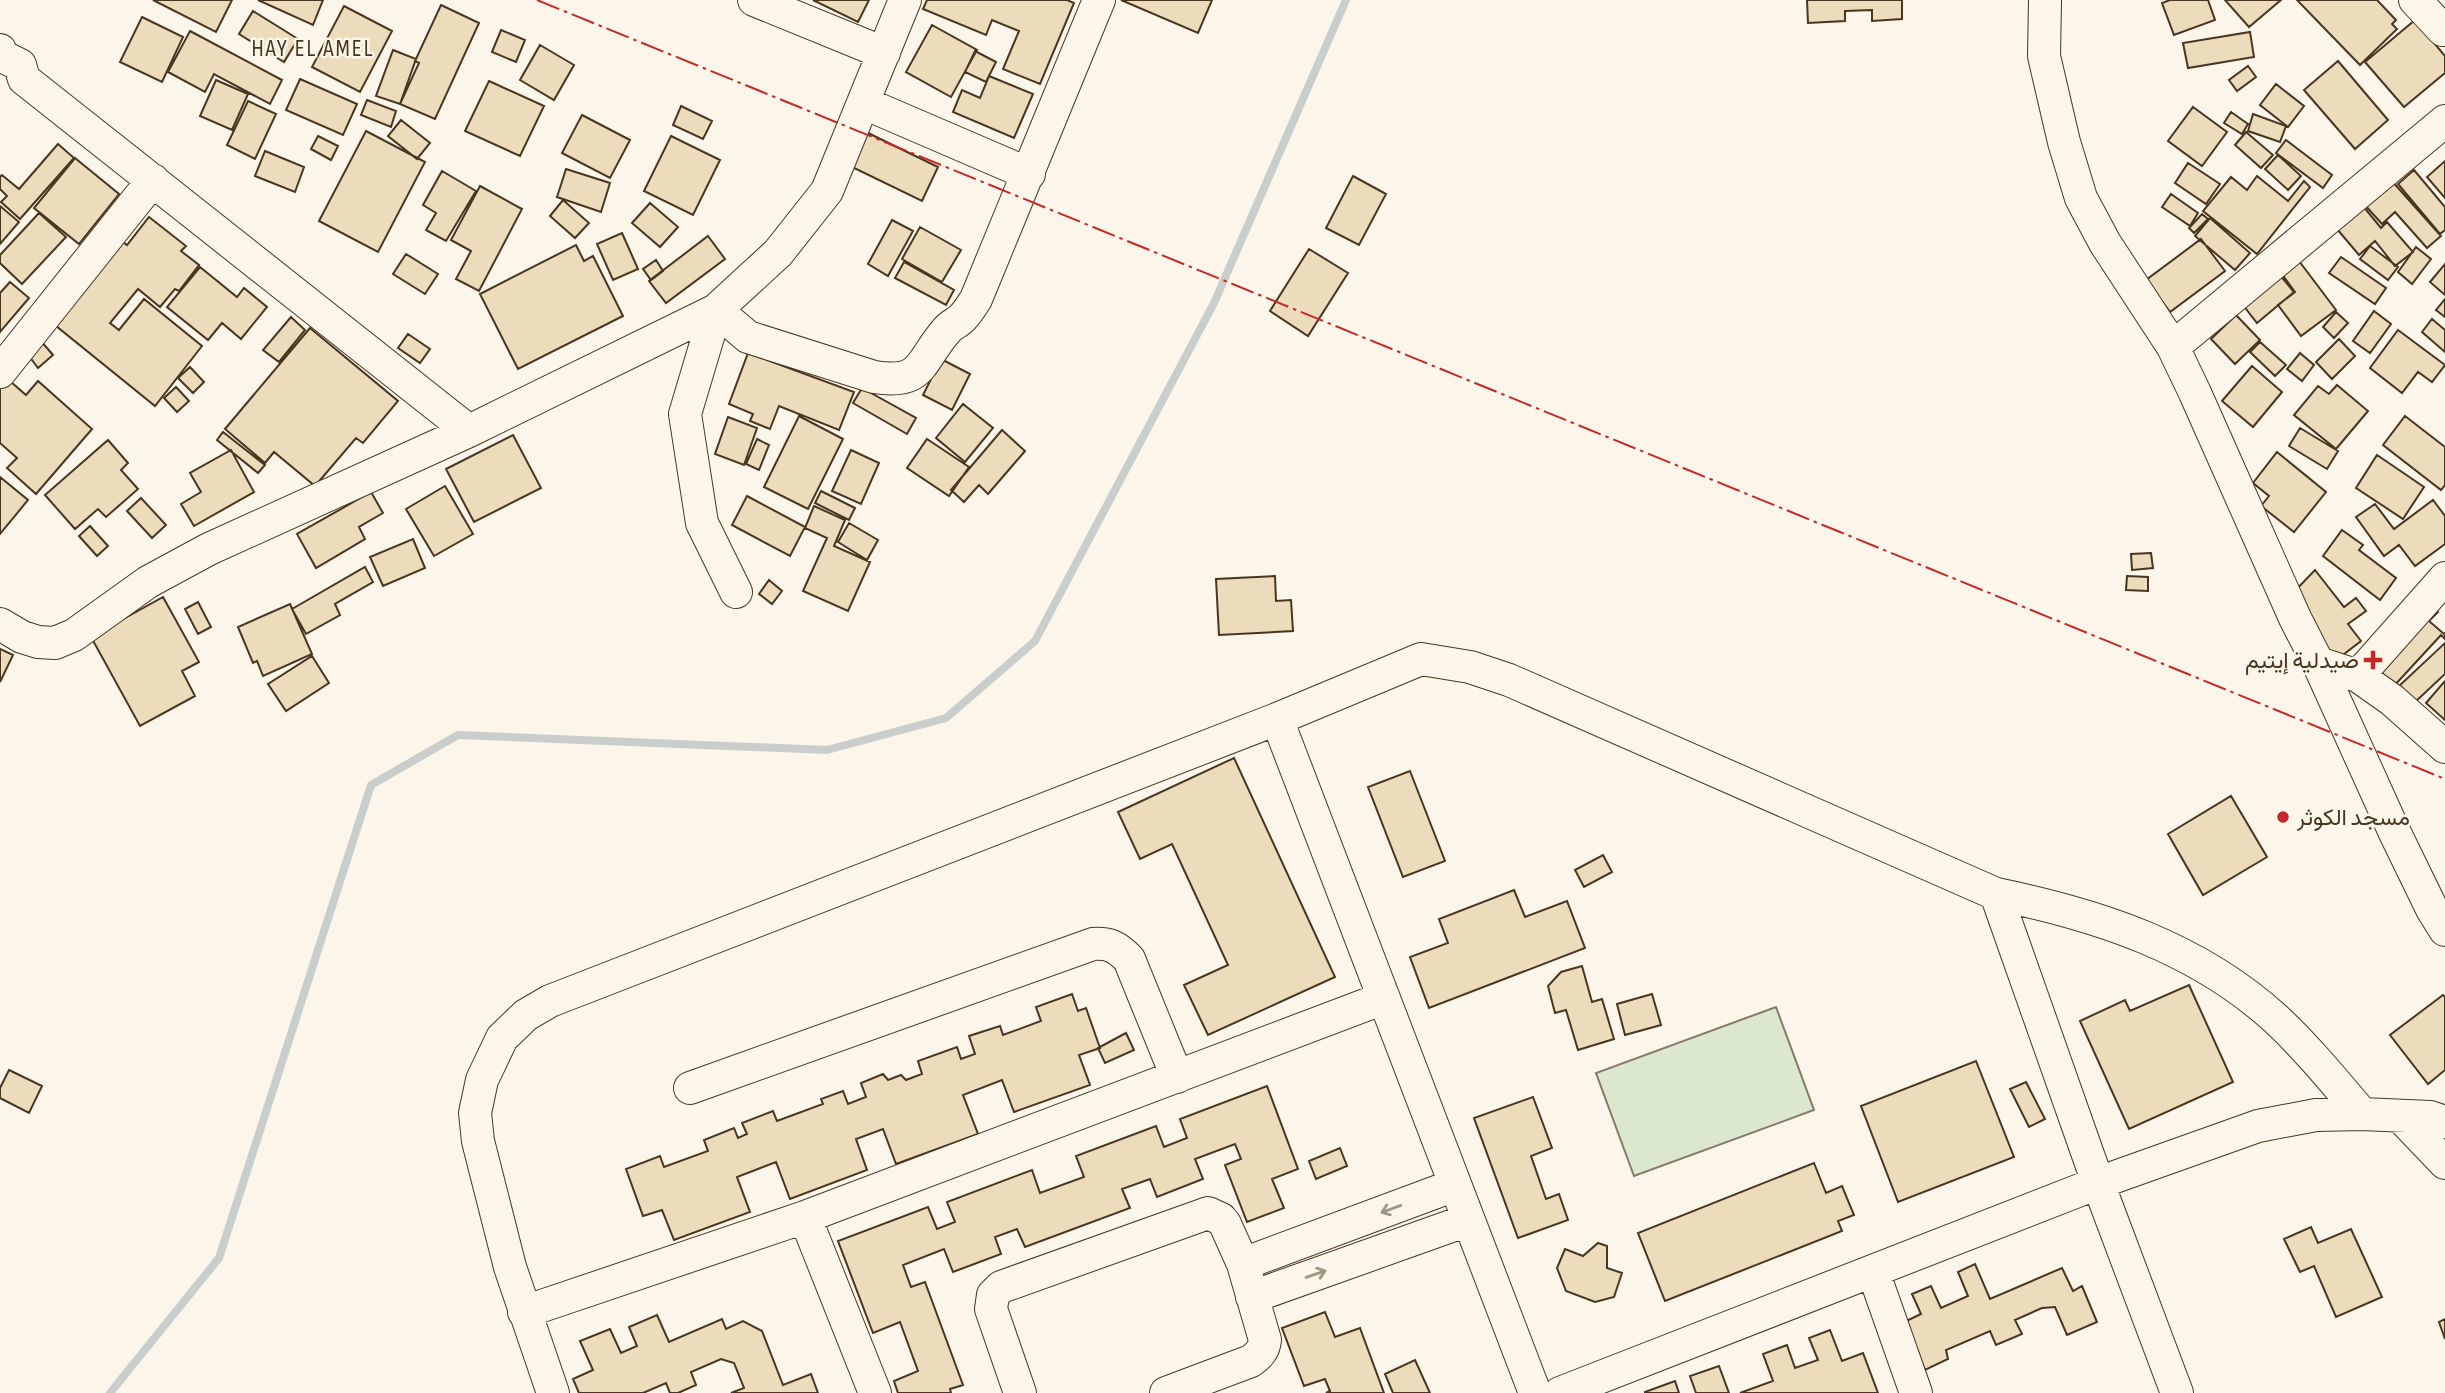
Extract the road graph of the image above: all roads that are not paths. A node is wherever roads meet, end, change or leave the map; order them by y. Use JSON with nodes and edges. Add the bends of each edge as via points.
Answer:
{"nodes":[{"id":1,"x":754,"y":0,"type":"edge"},
{"id":2,"x":905,"y":0,"type":"edge"},
{"id":3,"x":1098,"y":0,"type":"edge"},
{"id":4,"x":2045,"y":0,"type":"edge"},
{"id":5,"x":2415,"y":0,"type":"edge"},
{"id":6,"x":2443,"y":30,"type":"dead end"},
{"id":7,"x":884,"y":53,"type":"junction"},
{"id":8,"x":7,"y":67,"type":"edge"},
{"id":9,"x":864,"y":103,"type":"junction"},
{"id":10,"x":2445,"y":121,"type":"edge"},
{"id":11,"x":1029,"y":174,"type":"junction"},
{"id":12,"x":153,"y":180,"type":"junction"},
{"id":13,"x":716,"y":310,"type":"junction"},
{"id":14,"x":2172,"y":347,"type":"junction"},
{"id":15,"x":0,"y":372,"type":"edge"},
{"id":16,"x":469,"y":431,"type":"junction"},
{"id":17,"x":2445,"y":578,"type":"edge"},
{"id":18,"x":736,"y":592,"type":"dead end"},
{"id":19,"x":0,"y":624,"type":"edge"},
{"id":20,"x":2318,"y":663,"type":"junction"},
{"id":21,"x":2358,"y":676,"type":"junction"},
{"id":22,"x":1277,"y":719,"type":"junction"},
{"id":23,"x":2445,"y":747,"type":"edge"},
{"id":24,"x":1996,"y":894,"type":"junction"},
{"id":25,"x":2445,"y":930,"type":"edge"},
{"id":26,"x":1384,"y":998,"type":"junction"},
{"id":27,"x":1177,"y":1077,"type":"junction"},
{"id":28,"x":690,"y":1088,"type":"dead end"},
{"id":29,"x":2362,"y":1114,"type":"junction"},
{"id":30,"x":2430,"y":1116,"type":"edge"},
{"id":31,"x":2445,"y":1163,"type":"edge"},
{"id":32,"x":2098,"y":1183,"type":"junction"},
{"id":33,"x":1455,"y":1185,"type":"junction"},
{"id":34,"x":805,"y":1217,"type":"junction"},
{"id":35,"x":1468,"y":1220,"type":"junction"},
{"id":36,"x":1243,"y":1264,"type":"junction"},
{"id":37,"x":1872,"y":1271,"type":"junction"},
{"id":38,"x":1252,"y":1297,"type":"junction"},
{"id":39,"x":524,"y":1312,"type":"junction"},
{"id":40,"x":553,"y":1393,"type":"edge"},
{"id":41,"x":875,"y":1393,"type":"edge"},
{"id":42,"x":1020,"y":1393,"type":"edge"},
{"id":43,"x":1166,"y":1393,"type":"edge"},
{"id":44,"x":1535,"y":1393,"type":"edge"},
{"id":45,"x":1560,"y":1393,"type":"edge"},
{"id":46,"x":1916,"y":1393,"type":"edge"},
{"id":47,"x":2177,"y":1393,"type":"edge"}],
"edges":[{"from":1,"to":7,"type":"street"},
{"from":2,"to":7,"type":"street"},
{"from":3,"to":11,"type":"street"},
{"from":4,"to":14,"type":"street","via":[[2044,56],[2081,198]]},
{"from":5,"to":6,"type":"street"},
{"from":7,"to":9,"type":"street"},
{"from":8,"to":12,"type":"street"},
{"from":9,"to":11,"type":"street"},
{"from":9,"to":13,"type":"street","via":[[827,191],[779,253]]},
{"from":10,"to":14,"type":"street"},
{"from":11,"to":13,"type":"street","via":[[976,299],[910,376],[895,380],[874,377],[748,337]]},
{"from":12,"to":15,"type":"street"},
{"from":12,"to":16,"type":"street"},
{"from":13,"to":16,"type":"street"},
{"from":13,"to":18,"type":"street","via":[[685,414],[702,523]]},
{"from":14,"to":20,"type":"street"},
{"from":16,"to":19,"type":"street","via":[[209,549],[148,582],[74,635],[55,643],[22,637]]},
{"from":17,"to":21,"type":"street"},
{"from":20,"to":21,"type":"street"},
{"from":20,"to":25,"type":"street"},
{"from":21,"to":23,"type":"street"},
{"from":22,"to":24,"type":"street","via":[[1421,659],[1470,667],[1509,680]]},
{"from":22,"to":26,"type":"street"},
{"from":22,"to":39,"type":"street","via":[[550,1001],[526,1015],[502,1038],[482,1080],[475,1113],[478,1141]]},
{"from":24,"to":29,"type":"street","via":[[2120,927],[2218,973],[2308,1050]]},
{"from":24,"to":32,"type":"street"},
{"from":26,"to":27,"type":"street"},
{"from":26,"to":33,"type":"street"},
{"from":27,"to":28,"type":"street","via":[[1129,959],[1109,943],[1093,944]]},
{"from":27,"to":34,"type":"street"},
{"from":29,"to":30,"type":"street"},
{"from":29,"to":32,"type":"street","via":[[2316,1115],[2258,1126]]},
{"from":30,"to":31,"type":"street"},
{"from":32,"to":37,"type":"street"},
{"from":32,"to":47,"type":"street"},
{"from":33,"to":35,"type":"street"},
{"from":33,"to":36,"type":"street","one_way":true},
{"from":34,"to":39,"type":"street"},
{"from":34,"to":41,"type":"street"},
{"from":38,"to":35,"type":"street","one_way":true},
{"from":35,"to":44,"type":"street"},
{"from":36,"to":38,"type":"street"},
{"from":36,"to":42,"type":"street","via":[[1222,1219],[1208,1213],[1001,1287],[993,1295],[991,1310]]},
{"from":37,"to":45,"type":"street"},
{"from":37,"to":46,"type":"street"},
{"from":38,"to":43,"type":"street","via":[[1265,1339],[1259,1354]]},
{"from":39,"to":40,"type":"street"}]}
